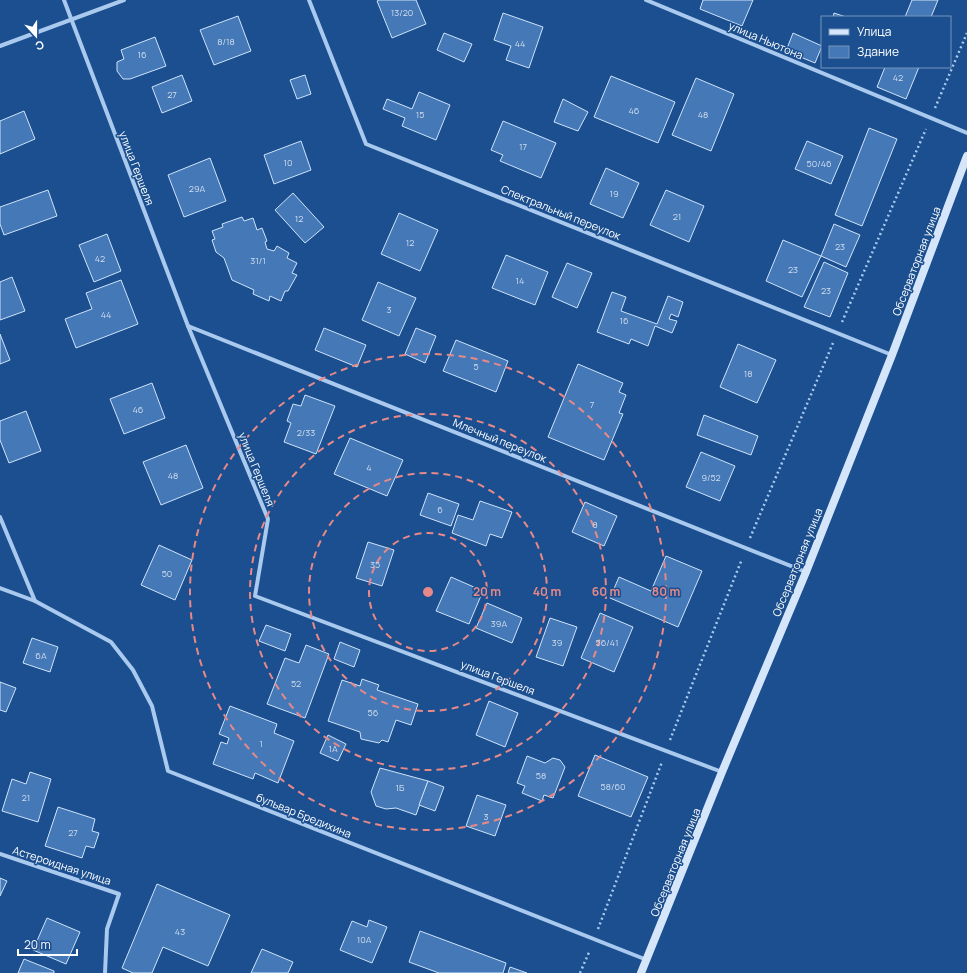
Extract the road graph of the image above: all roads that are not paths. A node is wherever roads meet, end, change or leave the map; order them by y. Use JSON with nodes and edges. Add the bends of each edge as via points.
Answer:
{"nodes":[{"id":1,"x":64,"y":0,"type":"edge"},
{"id":2,"x":124,"y":0,"type":"edge"},
{"id":3,"x":309,"y":0,"type":"edge"},
{"id":4,"x":646,"y":0,"type":"edge"},
{"id":5,"x":71,"y":20,"type":"junction"},
{"id":6,"x":0,"y":46,"type":"edge"},
{"id":7,"x":967,"y":134,"type":"edge"},
{"id":8,"x":967,"y":156,"type":"edge"},
{"id":9,"x":188,"y":326,"type":"junction"},
{"id":10,"x":892,"y":356,"type":"junction"},
{"id":11,"x":0,"y":517,"type":"edge"},
{"id":12,"x":806,"y":572,"type":"junction"},
{"id":13,"x":0,"y":588,"type":"edge"},
{"id":14,"x":35,"y":601,"type":"junction"},
{"id":15,"x":722,"y":772,"type":"junction"},
{"id":16,"x":0,"y":854,"type":"edge"},
{"id":17,"x":647,"y":960,"type":"junction"},
{"id":18,"x":105,"y":973,"type":"edge"},
{"id":19,"x":641,"y":973,"type":"edge"}],
"edges":[{"from":1,"to":5,"type":"street","name":"улица Гершеля"},
{"from":2,"to":5,"type":"street"},
{"from":3,"to":10,"type":"street","name":"Спектральный переулок","via":[[366,144]]},
{"from":4,"to":7,"type":"street","name":"улица Ньютона"},
{"from":5,"to":6,"type":"street"},
{"from":5,"to":9,"type":"street","name":"улица Гершеля"},
{"from":8,"to":10,"type":"main road","name":"Обсерваторная улица"},
{"from":9,"to":12,"type":"street","name":"Млечный переулок"},
{"from":9,"to":15,"type":"street","name":"улица Гершеля","via":[[268,520],[255,596]]},
{"from":10,"to":12,"type":"main road","name":"Обсерваторная улица"},
{"from":11,"to":14,"type":"street"},
{"from":12,"to":15,"type":"main road","name":"Обсерваторная улица"},
{"from":13,"to":14,"type":"street"},
{"from":14,"to":17,"type":"street","name":"бульвар Бредихина","via":[[111,642],[133,670],[152,706],[168,770]]},
{"from":15,"to":17,"type":"main road","name":"Обсерваторная улица"},
{"from":16,"to":18,"type":"street","name":"Астероидная улица","via":[[119,894],[107,929]]},
{"from":17,"to":19,"type":"main road","name":"Обсерваторная улица"}]}
